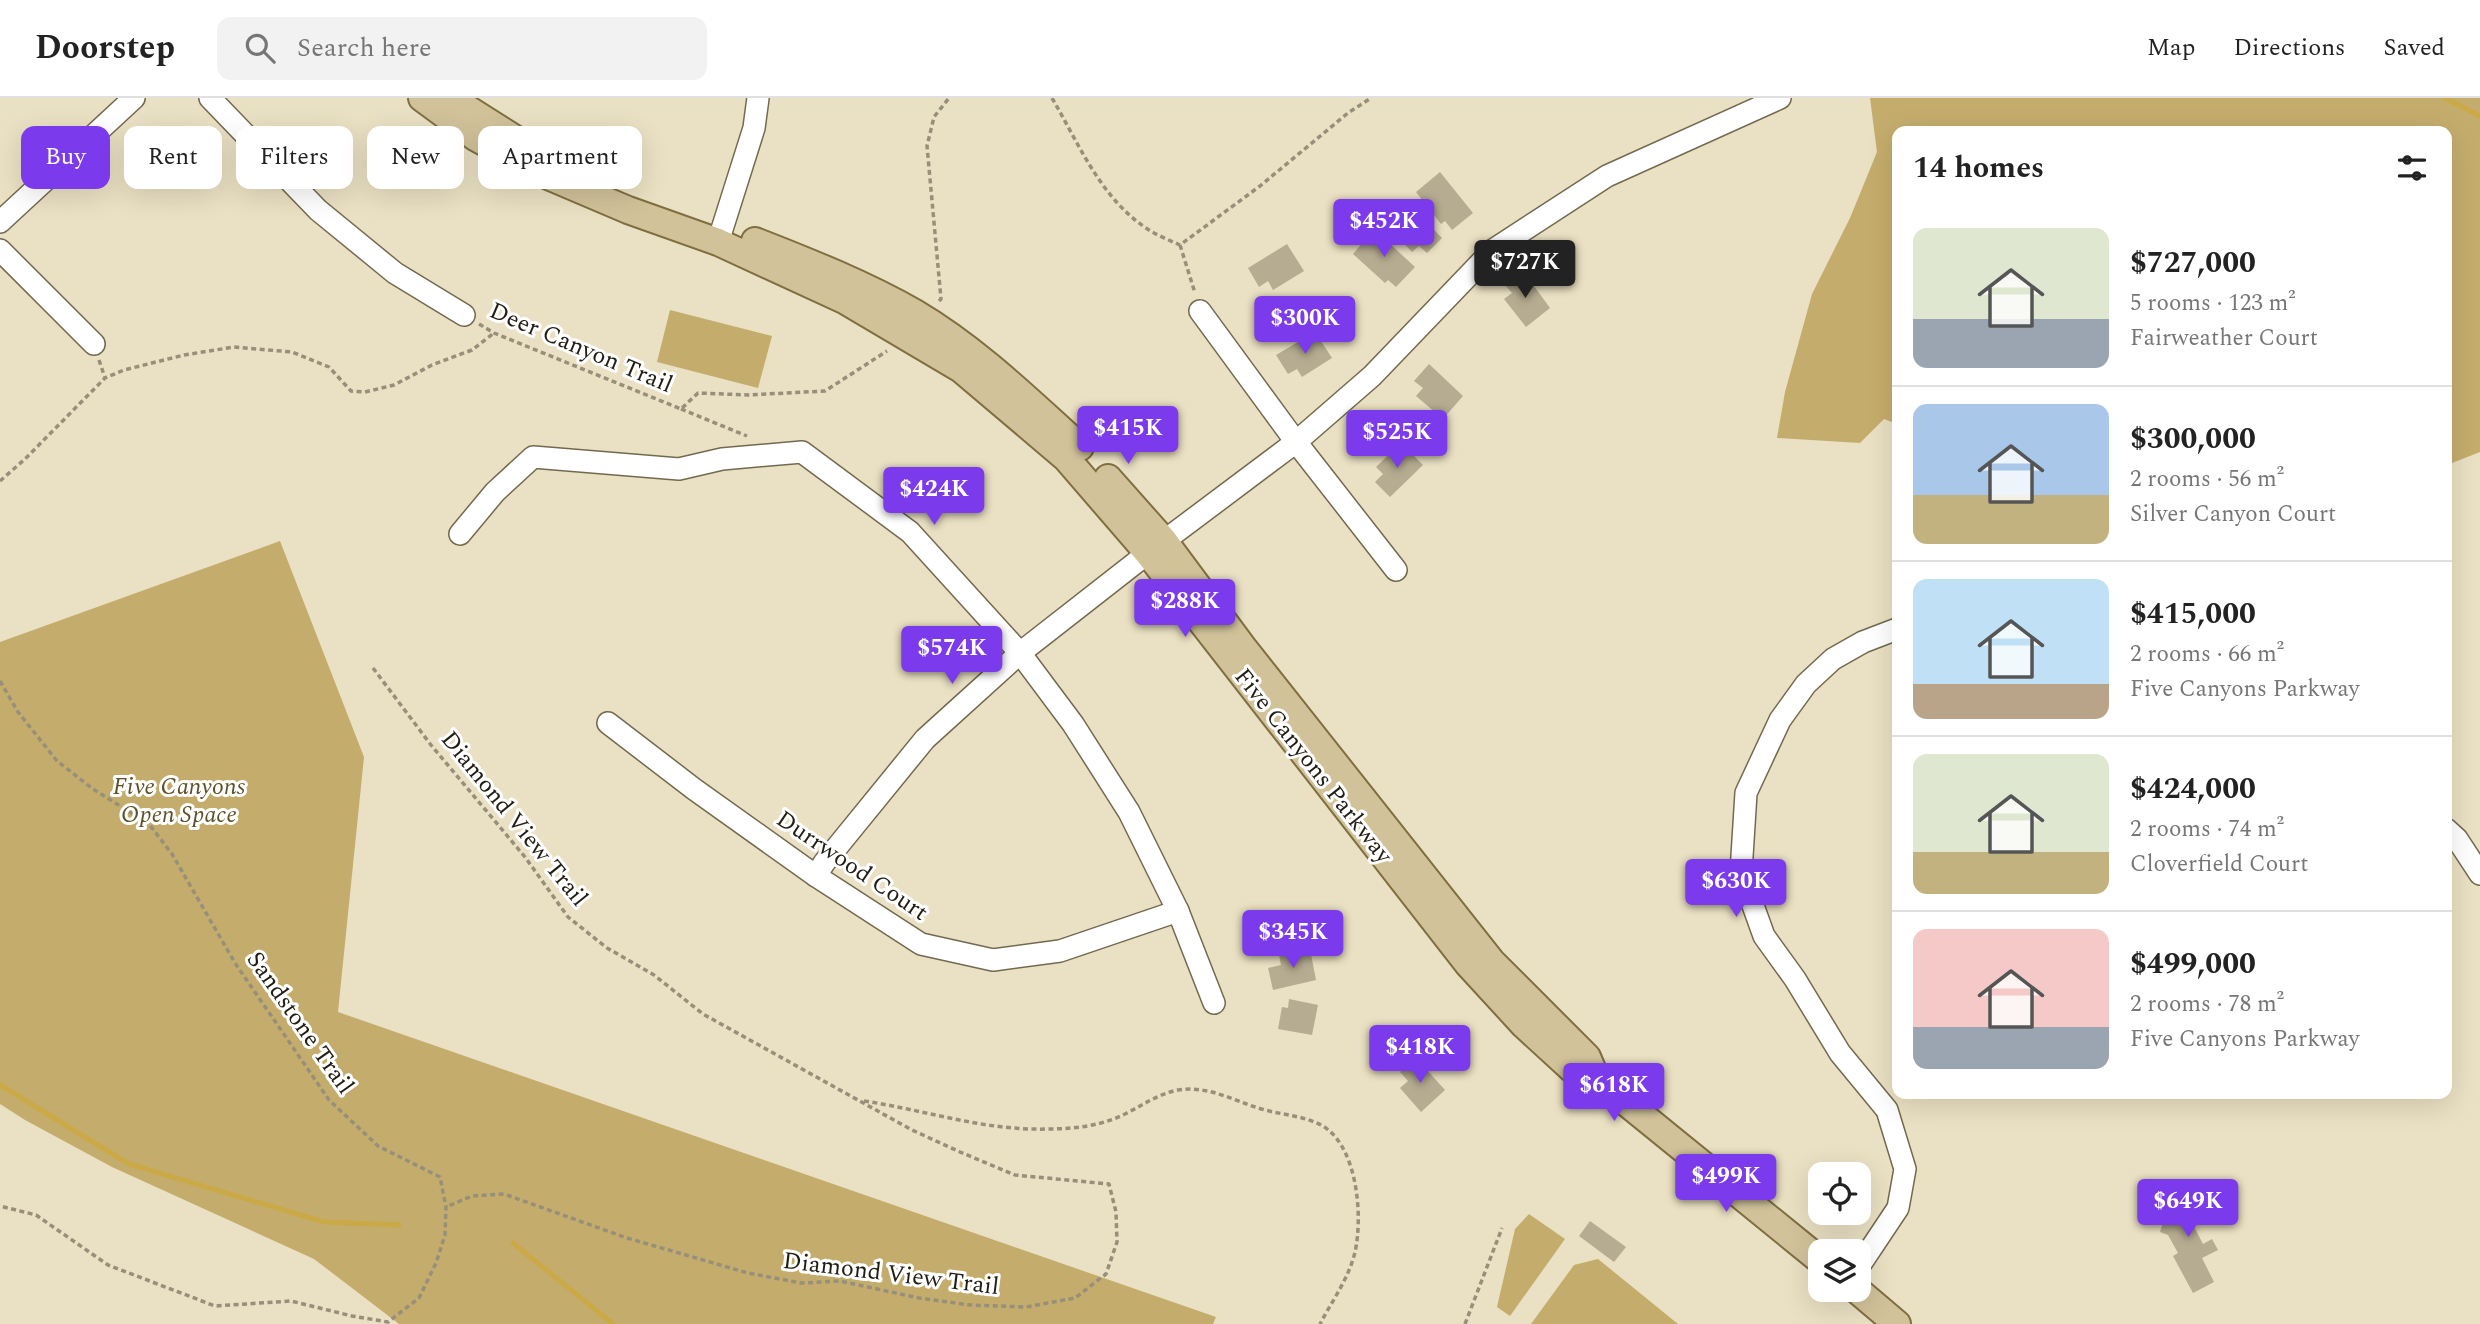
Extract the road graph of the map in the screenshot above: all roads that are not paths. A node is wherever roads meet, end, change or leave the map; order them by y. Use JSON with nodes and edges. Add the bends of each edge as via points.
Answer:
{"nodes":[{"id":1,"x":134,"y":98,"type":"edge"},
{"id":2,"x":210,"y":98,"type":"edge"},
{"id":3,"x":422,"y":98,"type":"edge"},
{"id":4,"x":450,"y":98,"type":"edge"},
{"id":5,"x":758,"y":98,"type":"edge"},
{"id":6,"x":1780,"y":98,"type":"edge"},
{"id":7,"x":0,"y":222,"type":"edge"},
{"id":8,"x":720,"y":235,"type":"junction"},
{"id":9,"x":0,"y":250,"type":"edge"},
{"id":10,"x":1200,"y":310,"type":"road end"},
{"id":11,"x":464,"y":315,"type":"road end"},
{"id":12,"x":94,"y":344,"type":"dead end"},
{"id":13,"x":1296,"y":442,"type":"junction"},
{"id":14,"x":460,"y":534,"type":"dead end"},
{"id":15,"x":1156,"y":547,"type":"junction"},
{"id":16,"x":1396,"y":570,"type":"dead end"},
{"id":17,"x":1892,"y":631,"type":"edge"},
{"id":18,"x":1020,"y":653,"type":"junction"},
{"id":19,"x":608,"y":723,"type":"dead end"},
{"id":20,"x":2452,"y":834,"type":"edge"},
{"id":21,"x":2480,"y":874,"type":"edge"},
{"id":22,"x":816,"y":876,"type":"junction"},
{"id":23,"x":1178,"y":911,"type":"junction"},
{"id":24,"x":1214,"y":1003,"type":"dead end"},
{"id":25,"x":1871,"y":1248,"type":"edge"},
{"id":26,"x":1808,"y":1250,"type":"edge"},
{"id":27,"x":1871,"y":1302,"type":"edge"},
{"id":28,"x":1897,"y":1324,"type":"edge"}],
"edges":[{"from":1,"to":7,"type":"street"},
{"from":2,"to":11,"type":"street","via":[[318,210],[395,273]]},
{"from":3,"to":8,"type":"main road","name":"Five Canyons Parkway","via":[[475,137],[541,173],[628,210]]},
{"from":4,"to":8,"type":"main road","name":"Five Canyons Parkway","via":[[560,167]]},
{"from":5,"to":8,"type":"street","via":[[754,128]]},
{"from":6,"to":13,"type":"street","via":[[1607,176],[1493,250],[1372,376]]},
{"from":8,"to":15,"type":"main road","name":"Five Canyons Parkway","via":[[842,276],[908,324],[967,350],[1082,450]]},
{"from":9,"to":12,"type":"street"},
{"from":10,"to":13,"type":"street"},
{"from":13,"to":15,"type":"street"},
{"from":13,"to":16,"type":"street"},
{"from":14,"to":18,"type":"street","via":[[533,457],[679,469],[722,459],[802,452],[910,532]]},
{"from":15,"to":18,"type":"street"},
{"from":15,"to":26,"type":"main road","name":"Five Canyons Parkway","via":[[1242,646],[1492,962],[1587,1057],[1596,1078]]},
{"from":17,"to":25,"type":"street","via":[[1833,660],[1806,684],[1780,720],[1746,793],[1741,872],[1764,936],[1840,1053],[1887,1110],[1905,1169],[1898,1208]]},
{"from":18,"to":22,"type":"street","via":[[925,739]]},
{"from":18,"to":23,"type":"street","via":[[1073,724],[1129,812]]},
{"from":19,"to":22,"type":"street","name":"Durrwood Court"},
{"from":20,"to":21,"type":"street"},
{"from":22,"to":23,"type":"street","name":"Durrwood Court","via":[[921,944],[993,960],[1060,951]]},
{"from":23,"to":24,"type":"street"},
{"from":27,"to":28,"type":"main road"}]}
